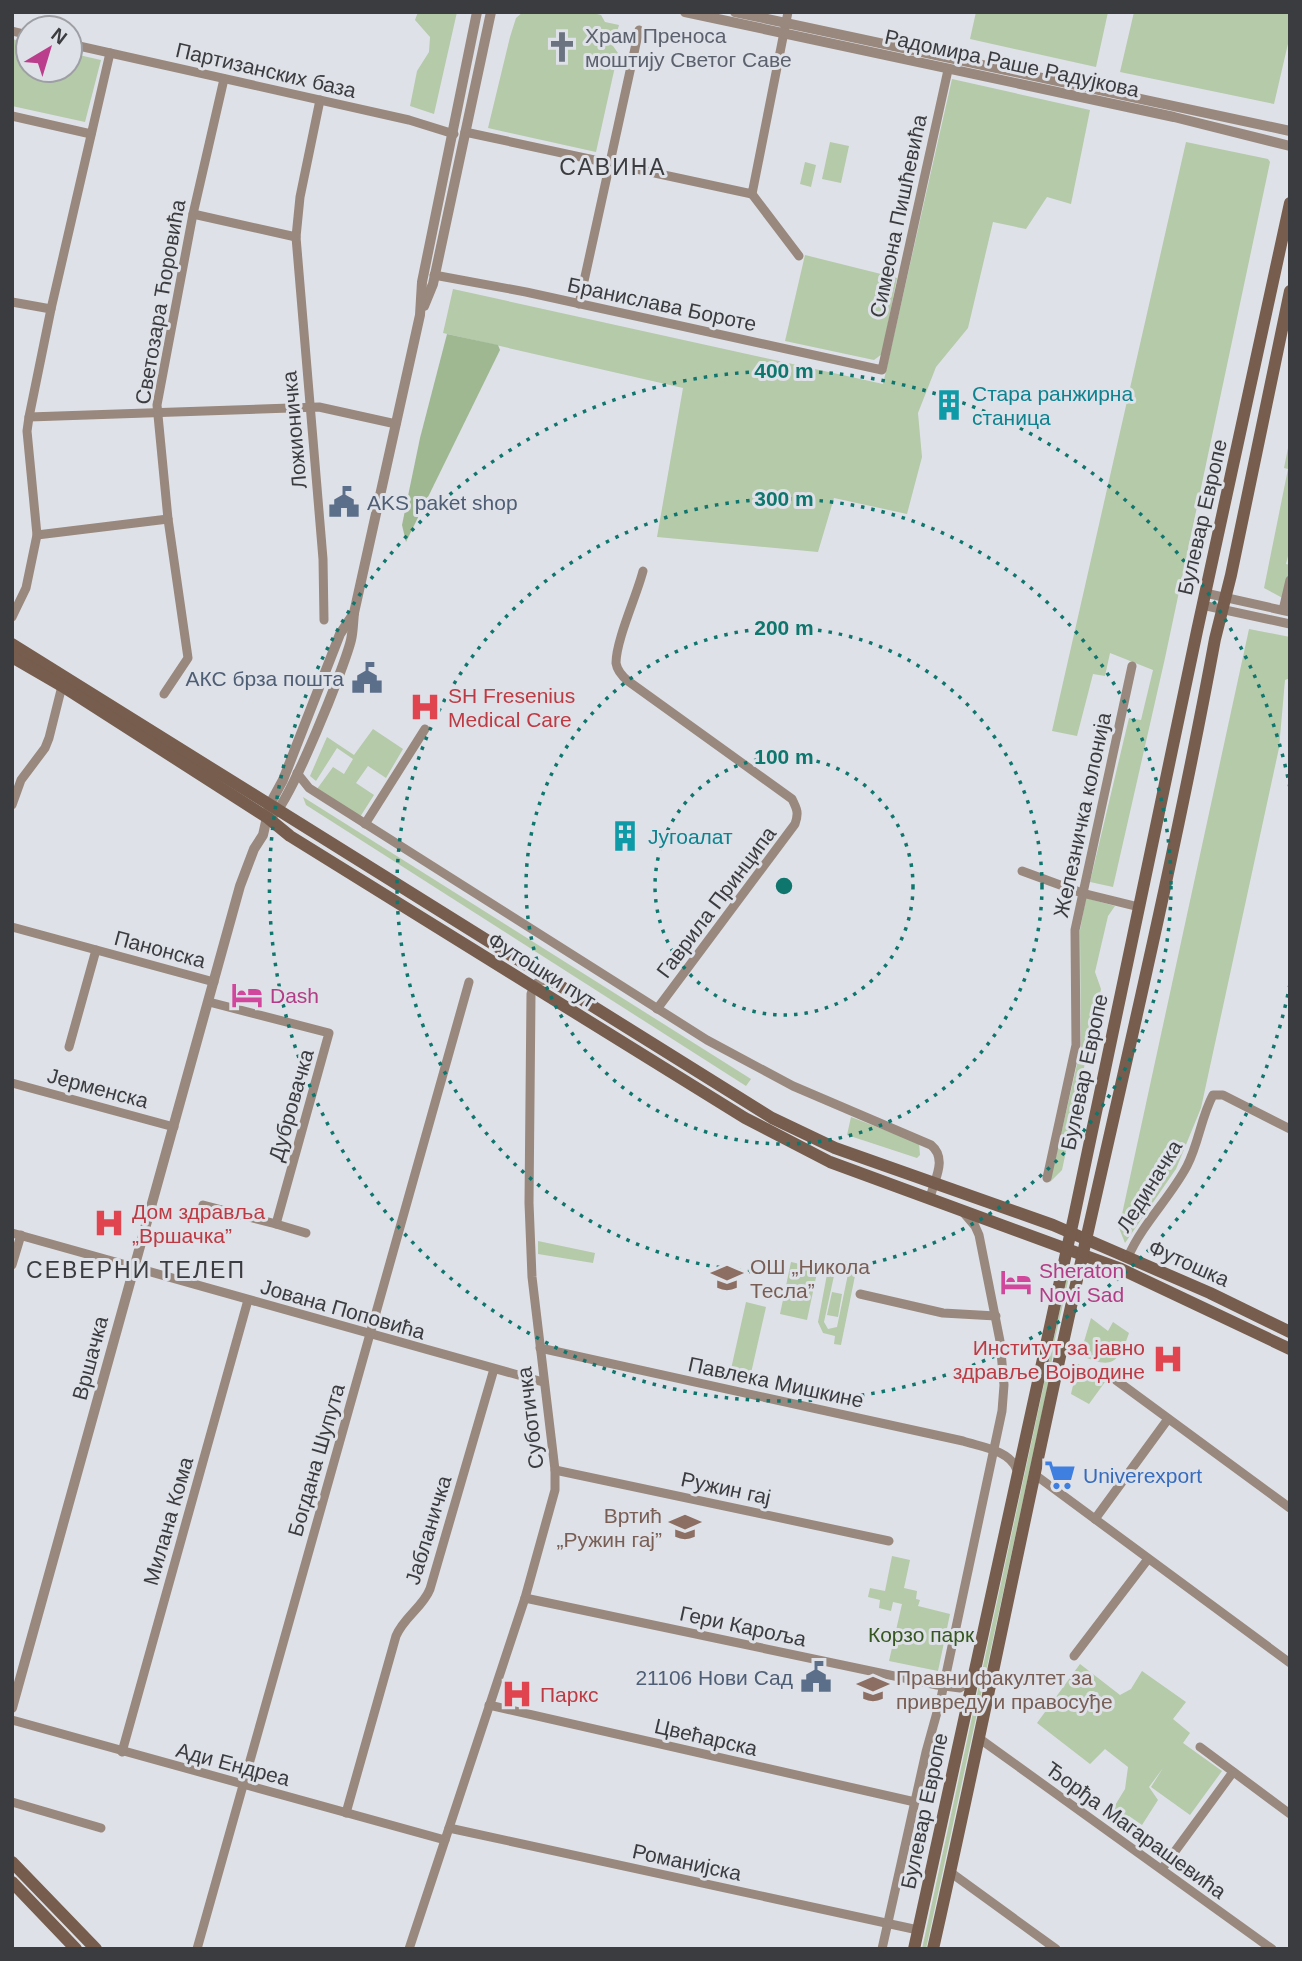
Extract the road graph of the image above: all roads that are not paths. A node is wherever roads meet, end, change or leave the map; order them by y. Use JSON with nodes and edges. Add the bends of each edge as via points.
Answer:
{"nodes":[{"id":1,"x":498,"y":12,"type":"edge"},
{"id":2,"x":685,"y":12,"type":"edge"},
{"id":3,"x":735,"y":12,"type":"edge"},
{"id":4,"x":475,"y":15,"type":"edge"},
{"id":5,"x":489,"y":17,"type":"edge"},
{"id":6,"x":786,"y":23,"type":"edge"},
{"id":7,"x":639,"y":30,"type":"dead end"},
{"id":8,"x":84,"y":47,"type":"edge"},
{"id":9,"x":110,"y":53,"type":"junction"},
{"id":10,"x":948,"y":70,"type":"junction"},
{"id":11,"x":224,"y":79,"type":"junction"},
{"id":12,"x":320,"y":100,"type":"junction"},
{"id":13,"x":12,"y":116,"type":"edge"},
{"id":14,"x":1290,"y":131,"type":"edge"},
{"id":15,"x":460,"y":133,"type":"junction"},
{"id":16,"x":91,"y":134,"type":"junction"},
{"id":17,"x":1290,"y":146,"type":"edge"},
{"id":18,"x":610,"y":164,"type":"junction"},
{"id":19,"x":752,"y":194,"type":"junction"},
{"id":20,"x":1290,"y":203,"type":"edge"},
{"id":21,"x":193,"y":214,"type":"junction"},
{"id":22,"x":296,"y":237,"type":"junction"},
{"id":23,"x":799,"y":256,"type":"dead end"},
{"id":24,"x":434,"y":275,"type":"junction"},
{"id":25,"x":1290,"y":291,"type":"edge"},
{"id":26,"x":12,"y":302,"type":"edge"},
{"id":27,"x":579,"y":304,"type":"junction"},
{"id":28,"x":51,"y":309,"type":"junction"},
{"id":29,"x":420,"y":315,"type":"junction"},
{"id":30,"x":882,"y":370,"type":"joint"},
{"id":31,"x":310,"y":408,"type":"junction"},
{"id":32,"x":157,"y":414,"type":"junction"},
{"id":33,"x":29,"y":418,"type":"junction"},
{"id":34,"x":397,"y":424,"type":"junction"},
{"id":35,"x":168,"y":519,"type":"junction"},
{"id":36,"x":37,"y":535,"type":"junction"},
{"id":37,"x":643,"y":571,"type":"dead end"},
{"id":38,"x":1290,"y":580,"type":"edge"},
{"id":39,"x":1204,"y":599,"type":"junction"},
{"id":40,"x":1224,"y":603,"type":"junction"},
{"id":41,"x":1287,"y":611,"type":"edge"},
{"id":42,"x":354,"y":613,"type":"junction"},
{"id":43,"x":12,"y":617,"type":"edge"},
{"id":44,"x":324,"y":620,"type":"dead end"},
{"id":45,"x":1290,"y":624,"type":"edge"},
{"id":46,"x":12,"y":644,"type":"edge"},
{"id":47,"x":12,"y":657,"type":"edge"},
{"id":48,"x":1132,"y":666,"type":"dead end"},
{"id":49,"x":62,"y":686,"type":"junction"},
{"id":50,"x":164,"y":694,"type":"dead end"},
{"id":51,"x":425,"y":729,"type":"dead end"},
{"id":52,"x":297,"y":773,"type":"junction"},
{"id":53,"x":12,"y":805,"type":"edge"},
{"id":54,"x":275,"y":807,"type":"junction"},
{"id":55,"x":268,"y":818,"type":"junction"},
{"id":56,"x":365,"y":824,"type":"junction"},
{"id":57,"x":1022,"y":871,"type":"dead end"},
{"id":58,"x":1082,"y":893,"type":"junction"},
{"id":59,"x":1139,"y":907,"type":"junction"},
{"id":60,"x":12,"y":927,"type":"edge"},
{"id":61,"x":96,"y":950,"type":"junction"},
{"id":62,"x":549,"y":981,"type":"junction"},
{"id":63,"x":214,"y":982,"type":"junction"},
{"id":64,"x":469,"y":982,"type":"dead end"},
{"id":65,"x":533,"y":987,"type":"junction"},
{"id":66,"x":209,"y":1002,"type":"junction"},
{"id":67,"x":657,"y":1009,"type":"junction"},
{"id":68,"x":68,"y":1047,"type":"dead end"},
{"id":69,"x":12,"y":1083,"type":"edge"},
{"id":70,"x":174,"y":1127,"type":"junction"},
{"id":71,"x":1290,"y":1129,"type":"edge"},
{"id":72,"x":1047,"y":1178,"type":"dead end"},
{"id":73,"x":933,"y":1183,"type":"junction"},
{"id":74,"x":930,"y":1198,"type":"junction"},
{"id":75,"x":203,"y":1205,"type":"dead end"},
{"id":76,"x":962,"y":1211,"type":"junction"},
{"id":77,"x":993,"y":1222,"type":"junction"},
{"id":78,"x":276,"y":1224,"type":"junction"},
{"id":79,"x":1071,"y":1232,"type":"junction"},
{"id":80,"x":306,"y":1233,"type":"dead end"},
{"id":81,"x":17,"y":1234,"type":"edge"},
{"id":82,"x":979,"y":1235,"type":"junction"},
{"id":83,"x":1086,"y":1239,"type":"junction"},
{"id":84,"x":1067,"y":1248,"type":"junction"},
{"id":85,"x":1083,"y":1254,"type":"junction"},
{"id":86,"x":1128,"y":1257,"type":"junction"},
{"id":87,"x":12,"y":1265,"type":"edge"},
{"id":88,"x":134,"y":1267,"type":"junction"},
{"id":89,"x":860,"y":1294,"type":"dead end"},
{"id":90,"x":248,"y":1300,"type":"junction"},
{"id":91,"x":996,"y":1316,"type":"junction"},
{"id":92,"x":1290,"y":1332,"type":"edge"},
{"id":93,"x":369,"y":1334,"type":"junction"},
{"id":94,"x":540,"y":1348,"type":"junction"},
{"id":95,"x":1290,"y":1349,"type":"edge"},
{"id":96,"x":494,"y":1369,"type":"junction"},
{"id":97,"x":1109,"y":1375,"type":"dead end"},
{"id":98,"x":543,"y":1382,"type":"junction"},
{"id":99,"x":1168,"y":1419,"type":"junction"},
{"id":100,"x":1023,"y":1442,"type":"junction"},
{"id":101,"x":994,"y":1451,"type":"junction"},
{"id":102,"x":1004,"y":1455,"type":"junction"},
{"id":103,"x":555,"y":1470,"type":"junction"},
{"id":104,"x":1017,"y":1470,"type":"junction"},
{"id":105,"x":1034,"y":1474,"type":"junction"},
{"id":106,"x":1290,"y":1508,"type":"edge"},
{"id":107,"x":1095,"y":1519,"type":"junction"},
{"id":108,"x":889,"y":1541,"type":"dead end"},
{"id":109,"x":1148,"y":1559,"type":"junction"},
{"id":110,"x":525,"y":1598,"type":"junction"},
{"id":111,"x":1074,"y":1656,"type":"dead end"},
{"id":112,"x":1290,"y":1663,"type":"edge"},
{"id":113,"x":973,"y":1678,"type":"junction"},
{"id":114,"x":949,"y":1686,"type":"junction"},
{"id":115,"x":968,"y":1700,"type":"junction"},
{"id":116,"x":489,"y":1705,"type":"junction"},
{"id":117,"x":12,"y":1708,"type":"edge"},
{"id":118,"x":12,"y":1720,"type":"edge"},
{"id":119,"x":980,"y":1740,"type":"junction"},
{"id":120,"x":1200,"y":1748,"type":"dead end"},
{"id":121,"x":122,"y":1752,"type":"junction"},
{"id":122,"x":1233,"y":1772,"type":"junction"},
{"id":123,"x":243,"y":1785,"type":"junction"},
{"id":124,"x":12,"y":1802,"type":"edge"},
{"id":125,"x":915,"y":1802,"type":"junction"},
{"id":126,"x":346,"y":1813,"type":"junction"},
{"id":127,"x":1290,"y":1814,"type":"edge"},
{"id":128,"x":101,"y":1828,"type":"dead end"},
{"id":129,"x":449,"y":1828,"type":"junction"},
{"id":130,"x":445,"y":1840,"type":"junction"},
{"id":131,"x":12,"y":1862,"type":"edge"},
{"id":132,"x":1162,"y":1869,"type":"junction"},
{"id":133,"x":950,"y":1872,"type":"junction"},
{"id":134,"x":12,"y":1882,"type":"edge"},
{"id":135,"x":888,"y":1923,"type":"junction"},
{"id":136,"x":918,"y":1930,"type":"junction"},
{"id":137,"x":76,"y":1949,"type":"edge"},
{"id":138,"x":96,"y":1949,"type":"edge"},
{"id":139,"x":197,"y":1949,"type":"edge"},
{"id":140,"x":410,"y":1949,"type":"edge"},
{"id":141,"x":882,"y":1949,"type":"edge"},
{"id":142,"x":914,"y":1949,"type":"edge"},
{"id":143,"x":933,"y":1949,"type":"edge"},
{"id":144,"x":1056,"y":1949,"type":"edge"},
{"id":145,"x":1272,"y":1949,"type":"edge"}],
"edges":[{"from":1,"to":5,"type":"street"},
{"from":2,"to":6,"type":"street","name":"Радомира Раше Радујкова"},
{"from":3,"to":6,"type":"street","name":"Радомира Раше Радујкова"},
{"from":4,"to":15,"type":"street"},
{"from":5,"to":15,"type":"street"},
{"from":6,"to":10,"type":"street","name":"Радомира Раше Радујкова"},
{"from":6,"to":14,"type":"street","name":"Радомира Раше Радујкова"},
{"from":6,"to":19,"type":"street"},
{"from":7,"to":18,"type":"street"},
{"from":8,"to":9,"type":"street","name":"Партизанских база"},
{"from":9,"to":11,"type":"street","name":"Партизанских база"},
{"from":9,"to":16,"type":"street"},
{"from":10,"to":17,"type":"street","name":"Радомира Раше Радујкова"},
{"from":10,"to":30,"type":"street","name":"Симеона Пишћевића"},
{"from":11,"to":12,"type":"street","name":"Партизанских база"},
{"from":11,"to":21,"type":"street","name":"Светозара Ћоровића"},
{"from":12,"to":15,"type":"street","name":"Партизанских база"},
{"from":12,"to":22,"type":"street","name":"Ложионичка"},
{"from":13,"to":16,"type":"street"},
{"from":15,"to":18,"type":"street","name":"Партизанских база"},
{"from":15,"to":24,"type":"street"},
{"from":15,"to":29,"type":"street","via":[[422,282]]},
{"from":16,"to":28,"type":"street"},
{"from":18,"to":19,"type":"street","name":"Партизанских база"},
{"from":18,"to":27,"type":"street"},
{"from":19,"to":23,"type":"street"},
{"from":20,"to":39,"type":"main road","name":"Булевар Европе"},
{"from":21,"to":22,"type":"street"},
{"from":21,"to":32,"type":"street","name":"Светозара Ћоровића"},
{"from":22,"to":31,"type":"street","name":"Ложионичка"},
{"from":24,"to":27,"type":"street","name":"Бранислава Бороте"},
{"from":24,"to":29,"type":"street"},
{"from":25,"to":40,"type":"main road","name":"Булевар Европе"},
{"from":26,"to":28,"type":"street"},
{"from":27,"to":30,"type":"street","name":"Бранислава Бороте"},
{"from":28,"to":33,"type":"street"},
{"from":29,"to":34,"type":"street"},
{"from":31,"to":32,"type":"street"},
{"from":31,"to":34,"type":"street"},
{"from":31,"to":44,"type":"street","name":"Ложионичка"},
{"from":32,"to":33,"type":"street"},
{"from":32,"to":35,"type":"street","name":"Светозара Ћоровића"},
{"from":33,"to":36,"type":"street"},
{"from":34,"to":42,"type":"street"},
{"from":35,"to":36,"type":"street"},
{"from":35,"to":50,"type":"street","name":"Светозара Ћоровића","via":[[188,658]]},
{"from":36,"to":43,"type":"street","via":[[26,588]]},
{"from":37,"to":67,"type":"street","name":"Гаврила Принципа","via":[[620,645],[619,671],[792,799],[798,810],[795,824]]},
{"from":38,"to":41,"type":"street"},
{"from":39,"to":40,"type":"street"},
{"from":39,"to":59,"type":"main road","name":"Булевар Европе"},
{"from":40,"to":41,"type":"street"},
{"from":40,"to":45,"type":"street"},
{"from":40,"to":83,"type":"main road","name":"Булевар Европе"},
{"from":42,"to":52,"type":"street","via":[[351,640],[330,700]]},
{"from":42,"to":54,"type":"street","via":[[340,634]]},
{"from":46,"to":54,"type":"main road","name":"Футошки пут"},
{"from":47,"to":49,"type":"main road","name":"Футошки пут"},
{"from":48,"to":58,"type":"street","name":"Железничка колонија"},
{"from":49,"to":53,"type":"street","via":[[45,748],[21,780]]},
{"from":49,"to":55,"type":"main road","name":"Футошки пут"},
{"from":51,"to":56,"type":"street"},
{"from":52,"to":54,"type":"street"},
{"from":52,"to":56,"type":"street","via":[[309,788]]},
{"from":54,"to":55,"type":"street"},
{"from":54,"to":62,"type":"main road","name":"Футошки пут"},
{"from":55,"to":63,"type":"street","name":"Вршачка","via":[[240,886]]},
{"from":55,"to":65,"type":"main road","name":"Футошки пут"},
{"from":56,"to":67,"type":"street"},
{"from":57,"to":58,"type":"street"},
{"from":58,"to":59,"type":"street"},
{"from":58,"to":72,"type":"street","name":"Железничка колонија","via":[[1075,930],[1076,1045]]},
{"from":59,"to":79,"type":"main road","name":"Булевар Европе"},
{"from":60,"to":61,"type":"street","name":"Панонска"},
{"from":61,"to":63,"type":"street","name":"Панонска"},
{"from":61,"to":68,"type":"street","name":"Панонска"},
{"from":62,"to":65,"type":"street","via":[[542,979]]},
{"from":62,"to":73,"type":"main road","name":"Футошки пут","via":[[772,1118]]},
{"from":63,"to":66,"type":"street","name":"Вршачка"},
{"from":64,"to":93,"type":"street","name":"Богдана Шупута"},
{"from":65,"to":74,"type":"main road","name":"Футошки пут","via":[[745,1118],[830,1162]]},
{"from":65,"to":94,"type":"street","name":"Суботичка","via":[[529,1203]]},
{"from":66,"to":70,"type":"street","name":"Вршачка"},
{"from":66,"to":78,"type":"street","name":"Дубровачка","via":[[330,1033]]},
{"from":67,"to":73,"type":"street","via":[[781,1080],[931,1145],[940,1160]]},
{"from":69,"to":70,"type":"street","name":"Јерменска"},
{"from":70,"to":88,"type":"street","name":"Вршачка"},
{"from":71,"to":86,"type":"street","name":"Лединачка","via":[[1223,1095],[1213,1095],[1187,1166]]},
{"from":73,"to":74,"type":"street"},
{"from":73,"to":79,"type":"main road","name":"Футошки пут"},
{"from":74,"to":76,"type":"main road","name":"Футошки пут"},
{"from":75,"to":78,"type":"street"},
{"from":76,"to":77,"type":"main road","name":"Футошки пут"},
{"from":76,"to":82,"type":"street"},
{"from":77,"to":82,"type":"street","via":[[981,1224]]},
{"from":77,"to":84,"type":"main road","name":"Футошки пут"},
{"from":78,"to":80,"type":"street"},
{"from":79,"to":83,"type":"main road","name":"Футошка"},
{"from":79,"to":84,"type":"main road","name":"Булевар Европе"},
{"from":81,"to":87,"type":"street"},
{"from":81,"to":88,"type":"street","name":"Јована Поповића"},
{"from":82,"to":91,"type":"street","name":"Булевар Европе"},
{"from":83,"to":85,"type":"main road","name":"Булевар Европе"},
{"from":83,"to":86,"type":"main road","name":"Футошка"},
{"from":84,"to":85,"type":"main road","name":"Футошки пут"},
{"from":84,"to":100,"type":"main road","name":"Булевар Европе"},
{"from":85,"to":95,"type":"main road","name":"Футошка"},
{"from":85,"to":105,"type":"main road","name":"Булевар Европе"},
{"from":86,"to":92,"type":"main road","name":"Футошка"},
{"from":88,"to":90,"type":"street","name":"Јована Поповића"},
{"from":88,"to":117,"type":"street","name":"Вршачка"},
{"from":89,"to":91,"type":"street","via":[[943,1313]]},
{"from":90,"to":93,"type":"street","name":"Јована Поповића"},
{"from":90,"to":121,"type":"street","name":"Милана Кома"},
{"from":91,"to":101,"type":"street","name":"Булевар Европе","via":[[1004,1385]]},
{"from":93,"to":96,"type":"street","name":"Јована Поповића"},
{"from":93,"to":123,"type":"street","name":"Богдана Шупута"},
{"from":94,"to":98,"type":"street","name":"Суботичка"},
{"from":94,"to":101,"type":"street","name":"Павлека Мишкине"},
{"from":96,"to":98,"type":"street","name":"Јована Поповића"},
{"from":96,"to":126,"type":"street","name":"Јабланичка","via":[[430,1589],[400,1625]]},
{"from":97,"to":99,"type":"street"},
{"from":98,"to":103,"type":"street","name":"Суботичка"},
{"from":99,"to":106,"type":"street"},
{"from":99,"to":107,"type":"street"},
{"from":100,"to":102,"type":"street"},
{"from":100,"to":104,"type":"main road","name":"Булевар Европе"},
{"from":101,"to":102,"type":"street","name":"Павлека Мишкине"},
{"from":101,"to":114,"type":"street","name":"Булевар Европе"},
{"from":102,"to":104,"type":"street","name":"Павлека Мишкине"},
{"from":103,"to":108,"type":"street","name":"Ружин гај"},
{"from":103,"to":110,"type":"street","name":"Суботичка","via":[[555,1490]]},
{"from":104,"to":113,"type":"main road","name":"Булевар Европе"},
{"from":105,"to":107,"type":"street"},
{"from":105,"to":119,"type":"main road","name":"Булевар Европе"},
{"from":107,"to":109,"type":"street"},
{"from":109,"to":111,"type":"street"},
{"from":109,"to":112,"type":"street"},
{"from":110,"to":114,"type":"street","name":"Гери Кароља"},
{"from":110,"to":116,"type":"street","name":"Суботичка"},
{"from":113,"to":114,"type":"street","via":[[963,1687]]},
{"from":113,"to":115,"type":"main road","name":"Булевар Европе"},
{"from":114,"to":115,"type":"street"},
{"from":114,"to":125,"type":"street","name":"Булевар Европе"},
{"from":115,"to":136,"type":"main road","name":"Булевар Европе"},
{"from":116,"to":125,"type":"street","name":"Цвећарска"},
{"from":116,"to":129,"type":"street","name":"Суботичка"},
{"from":118,"to":121,"type":"street","name":"Ади Ендреа"},
{"from":119,"to":132,"type":"street","name":"Ђорђа Магарашевића"},
{"from":119,"to":133,"type":"main road","name":"Булевар Европе"},
{"from":120,"to":122,"type":"street"},
{"from":121,"to":123,"type":"street","name":"Ади Ендреа"},
{"from":122,"to":127,"type":"street"},
{"from":122,"to":132,"type":"street"},
{"from":123,"to":126,"type":"street","name":"Ади Ендреа"},
{"from":123,"to":139,"type":"street","name":"Богдана Шупута"},
{"from":124,"to":128,"type":"street"},
{"from":125,"to":135,"type":"street","name":"Булевар Европе"},
{"from":126,"to":130,"type":"street","name":"Ади Ендреа"},
{"from":129,"to":130,"type":"street","name":"Суботичка"},
{"from":129,"to":135,"type":"street","name":"Романијска"},
{"from":130,"to":140,"type":"street","name":"Суботичка"},
{"from":131,"to":138,"type":"main road"},
{"from":132,"to":145,"type":"street","name":"Ђорђа Магарашевића"},
{"from":133,"to":143,"type":"main road","name":"Булевар Европе"},
{"from":133,"to":144,"type":"street"},
{"from":134,"to":137,"type":"main road"},
{"from":135,"to":136,"type":"street","name":"Романијска"},
{"from":135,"to":141,"type":"street","name":"Булевар Европе"},
{"from":136,"to":142,"type":"main road","name":"Булевар Европе"}]}
